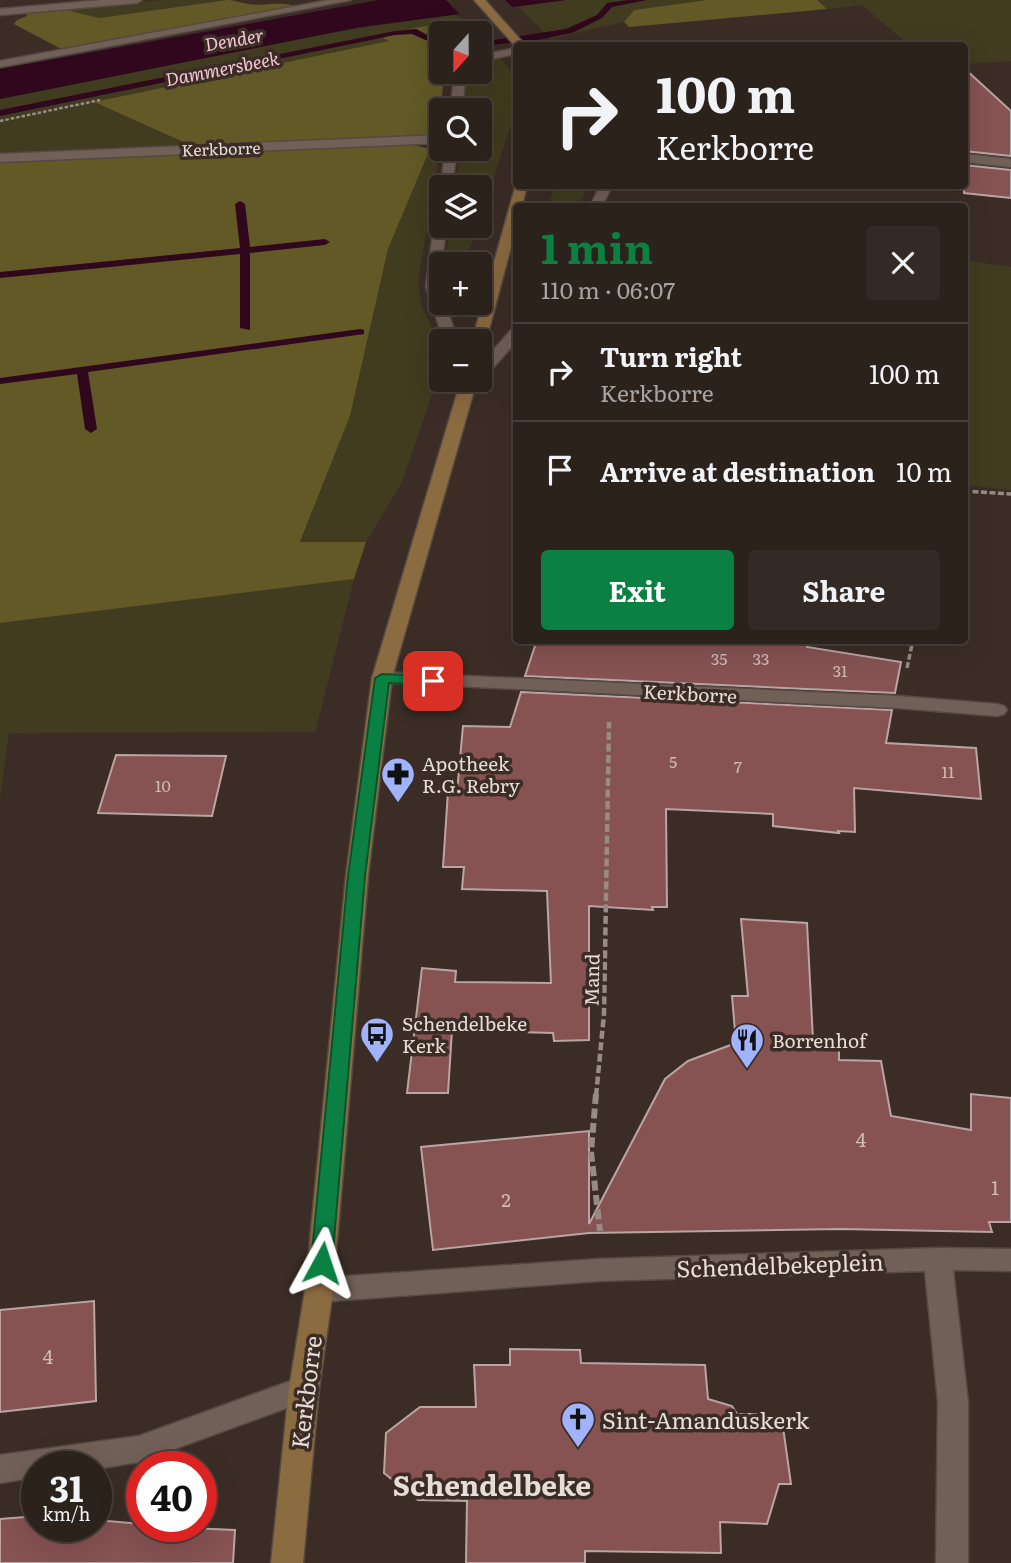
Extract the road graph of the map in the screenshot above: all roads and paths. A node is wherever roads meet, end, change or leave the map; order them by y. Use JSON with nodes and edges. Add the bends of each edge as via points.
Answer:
{"nodes":[{"id":1,"x":137,"y":0,"type":"edge"},
{"id":2,"x":346,"y":0,"type":"edge"},
{"id":3,"x":479,"y":0,"type":"edge"},
{"id":4,"x":0,"y":12,"type":"edge"},
{"id":5,"x":517,"y":42,"type":"edge"},
{"id":6,"x":513,"y":52,"type":"edge"},
{"id":7,"x":492,"y":56,"type":"edge"},
{"id":8,"x":0,"y":64,"type":"edge"},
{"id":9,"x":100,"y":100,"type":"dead end"},
{"id":10,"x":0,"y":121,"type":"edge"},
{"id":11,"x":429,"y":140,"type":"edge"},
{"id":12,"x":0,"y":158,"type":"edge"},
{"id":13,"x":968,"y":158,"type":"edge"},
{"id":14,"x":1011,"y":163,"type":"edge"},
{"id":15,"x":513,"y":216,"type":"edge"},
{"id":16,"x":439,"y":238,"type":"edge"},
{"id":17,"x":447,"y":329,"type":"edge"},
{"id":18,"x":482,"y":329,"type":"edge"},
{"id":19,"x":513,"y":336,"type":"edge"},
{"id":20,"x":492,"y":360,"type":"edge"},
{"id":21,"x":465,"y":392,"type":"edge"},
{"id":22,"x":968,"y":491,"type":"edge"},
{"id":23,"x":1011,"y":494,"type":"edge"},
{"id":24,"x":382,"y":678,"type":"junction"},
{"id":25,"x":610,"y":689,"type":"junction"},
{"id":26,"x":997,"y":710,"type":"dead end"},
{"id":27,"x":938,"y":1259,"type":"junction"},
{"id":28,"x":1011,"y":1260,"type":"edge"},
{"id":29,"x":599,"y":1270,"type":"junction"},
{"id":30,"x":319,"y":1290,"type":"junction"},
{"id":31,"x":304,"y":1389,"type":"junction"},
{"id":32,"x":0,"y":1469,"type":"edge"},
{"id":33,"x":287,"y":1563,"type":"edge"},
{"id":34,"x":952,"y":1563,"type":"edge"}],
"edges":[{"from":1,"to":4,"type":"street"},
{"from":2,"to":8,"type":"street"},
{"from":3,"to":5,"type":"street"},
{"from":6,"to":7,"type":"street"},
{"from":9,"to":10,"type":"path"},
{"from":11,"to":12,"type":"street","name":"Kerkborre"},
{"from":13,"to":14,"type":"street"},
{"from":15,"to":18,"type":"street"},
{"from":16,"to":17,"type":"street","via":[[433,287]]},
{"from":19,"to":20,"type":"street"},
{"from":21,"to":24,"type":"street","name":"Kerkborre"},
{"from":22,"to":23,"type":"path"},
{"from":24,"to":25,"type":"street","name":"Kerkborre"},
{"from":24,"to":30,"type":"street","name":"Kerkborre","via":[[356,876]]},
{"from":25,"to":26,"type":"street","name":"Kerkborre"},
{"from":25,"to":29,"type":"path","name":"Mand","via":[[604,1014],[591,1152]]},
{"from":27,"to":28,"type":"street","name":"Schendelbekeplein"},
{"from":27,"to":29,"type":"street","name":"Schendelbekeplein"},
{"from":27,"to":34,"type":"street","via":[[953,1402]]},
{"from":29,"to":30,"type":"street","name":"Schendelbekeplein"},
{"from":30,"to":31,"type":"street","name":"Kerkborre"},
{"from":31,"to":32,"type":"street","via":[[139,1449]]},
{"from":31,"to":33,"type":"street","name":"Kerkborre"}]}
